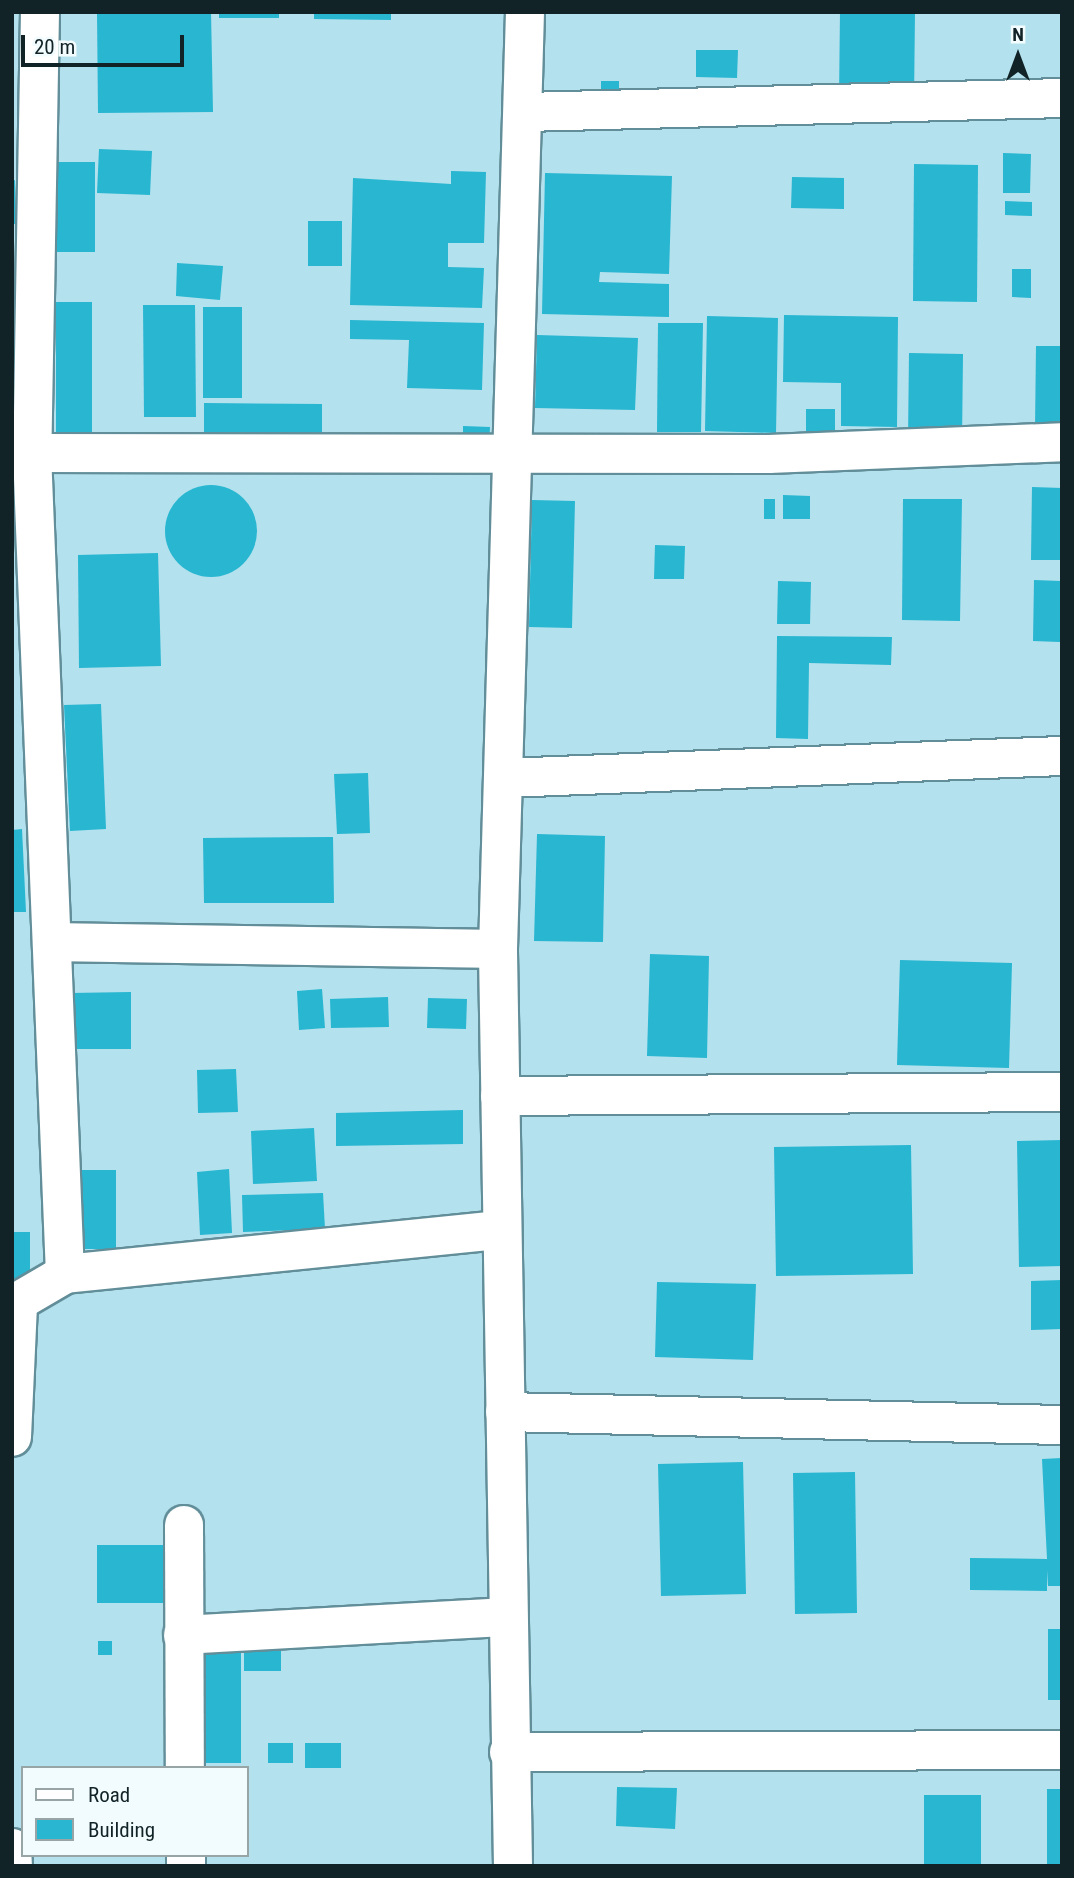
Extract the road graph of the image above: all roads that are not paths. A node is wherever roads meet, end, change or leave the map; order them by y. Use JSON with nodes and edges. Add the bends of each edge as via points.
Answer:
{"nodes":[{"id":1,"x":40,"y":12,"type":"edge"},
{"id":2,"x":525,"y":12,"type":"edge"},
{"id":3,"x":1062,"y":98,"type":"edge"},
{"id":4,"x":525,"y":112,"type":"junction"},
{"id":5,"x":23,"y":360,"type":"edge"},
{"id":6,"x":1062,"y":442,"type":"edge"},
{"id":7,"x":32,"y":453,"type":"junction"},
{"id":8,"x":509,"y":456,"type":"junction"},
{"id":9,"x":1062,"y":756,"type":"edge"},
{"id":10,"x":506,"y":778,"type":"junction"},
{"id":11,"x":52,"y":942,"type":"junction"},
{"id":12,"x":498,"y":949,"type":"junction"},
{"id":13,"x":1062,"y":1092,"type":"edge"},
{"id":14,"x":500,"y":1096,"type":"junction"},
{"id":15,"x":501,"y":1230,"type":"junction"},
{"id":16,"x":65,"y":1274,"type":"junction"},
{"id":17,"x":15,"y":1305,"type":"edge"},
{"id":18,"x":505,"y":1412,"type":"junction"},
{"id":19,"x":1062,"y":1425,"type":"edge"},
{"id":20,"x":12,"y":1437,"type":"edge"},
{"id":21,"x":184,"y":1525,"type":"dead end"},
{"id":22,"x":506,"y":1617,"type":"junction"},
{"id":23,"x":183,"y":1635,"type":"junction"},
{"id":24,"x":1062,"y":1750,"type":"edge"},
{"id":25,"x":509,"y":1752,"type":"junction"},
{"id":26,"x":185,"y":1766,"type":"edge"},
{"id":27,"x":12,"y":1848,"type":"edge"},
{"id":28,"x":13,"y":1866,"type":"edge"},
{"id":29,"x":513,"y":1866,"type":"edge"}],
"edges":[{"from":1,"to":5,"type":"street"},
{"from":2,"to":4,"type":"street"},
{"from":3,"to":4,"type":"street"},
{"from":4,"to":8,"type":"street"},
{"from":5,"to":7,"type":"street"},
{"from":6,"to":8,"type":"street","via":[[769,454]]},
{"from":7,"to":8,"type":"street"},
{"from":7,"to":11,"type":"street"},
{"from":8,"to":10,"type":"street"},
{"from":9,"to":10,"type":"street"},
{"from":10,"to":12,"type":"street"},
{"from":11,"to":12,"type":"street"},
{"from":11,"to":16,"type":"street"},
{"from":12,"to":14,"type":"street"},
{"from":13,"to":14,"type":"street"},
{"from":14,"to":15,"type":"street"},
{"from":15,"to":16,"type":"street"},
{"from":15,"to":18,"type":"street"},
{"from":16,"to":17,"type":"street"},
{"from":17,"to":20,"type":"street"},
{"from":18,"to":19,"type":"street"},
{"from":18,"to":22,"type":"street"},
{"from":21,"to":23,"type":"street"},
{"from":22,"to":23,"type":"street"},
{"from":22,"to":25,"type":"street"},
{"from":23,"to":26,"type":"street"},
{"from":24,"to":25,"type":"street"},
{"from":25,"to":29,"type":"street"},
{"from":27,"to":28,"type":"street"}]}
